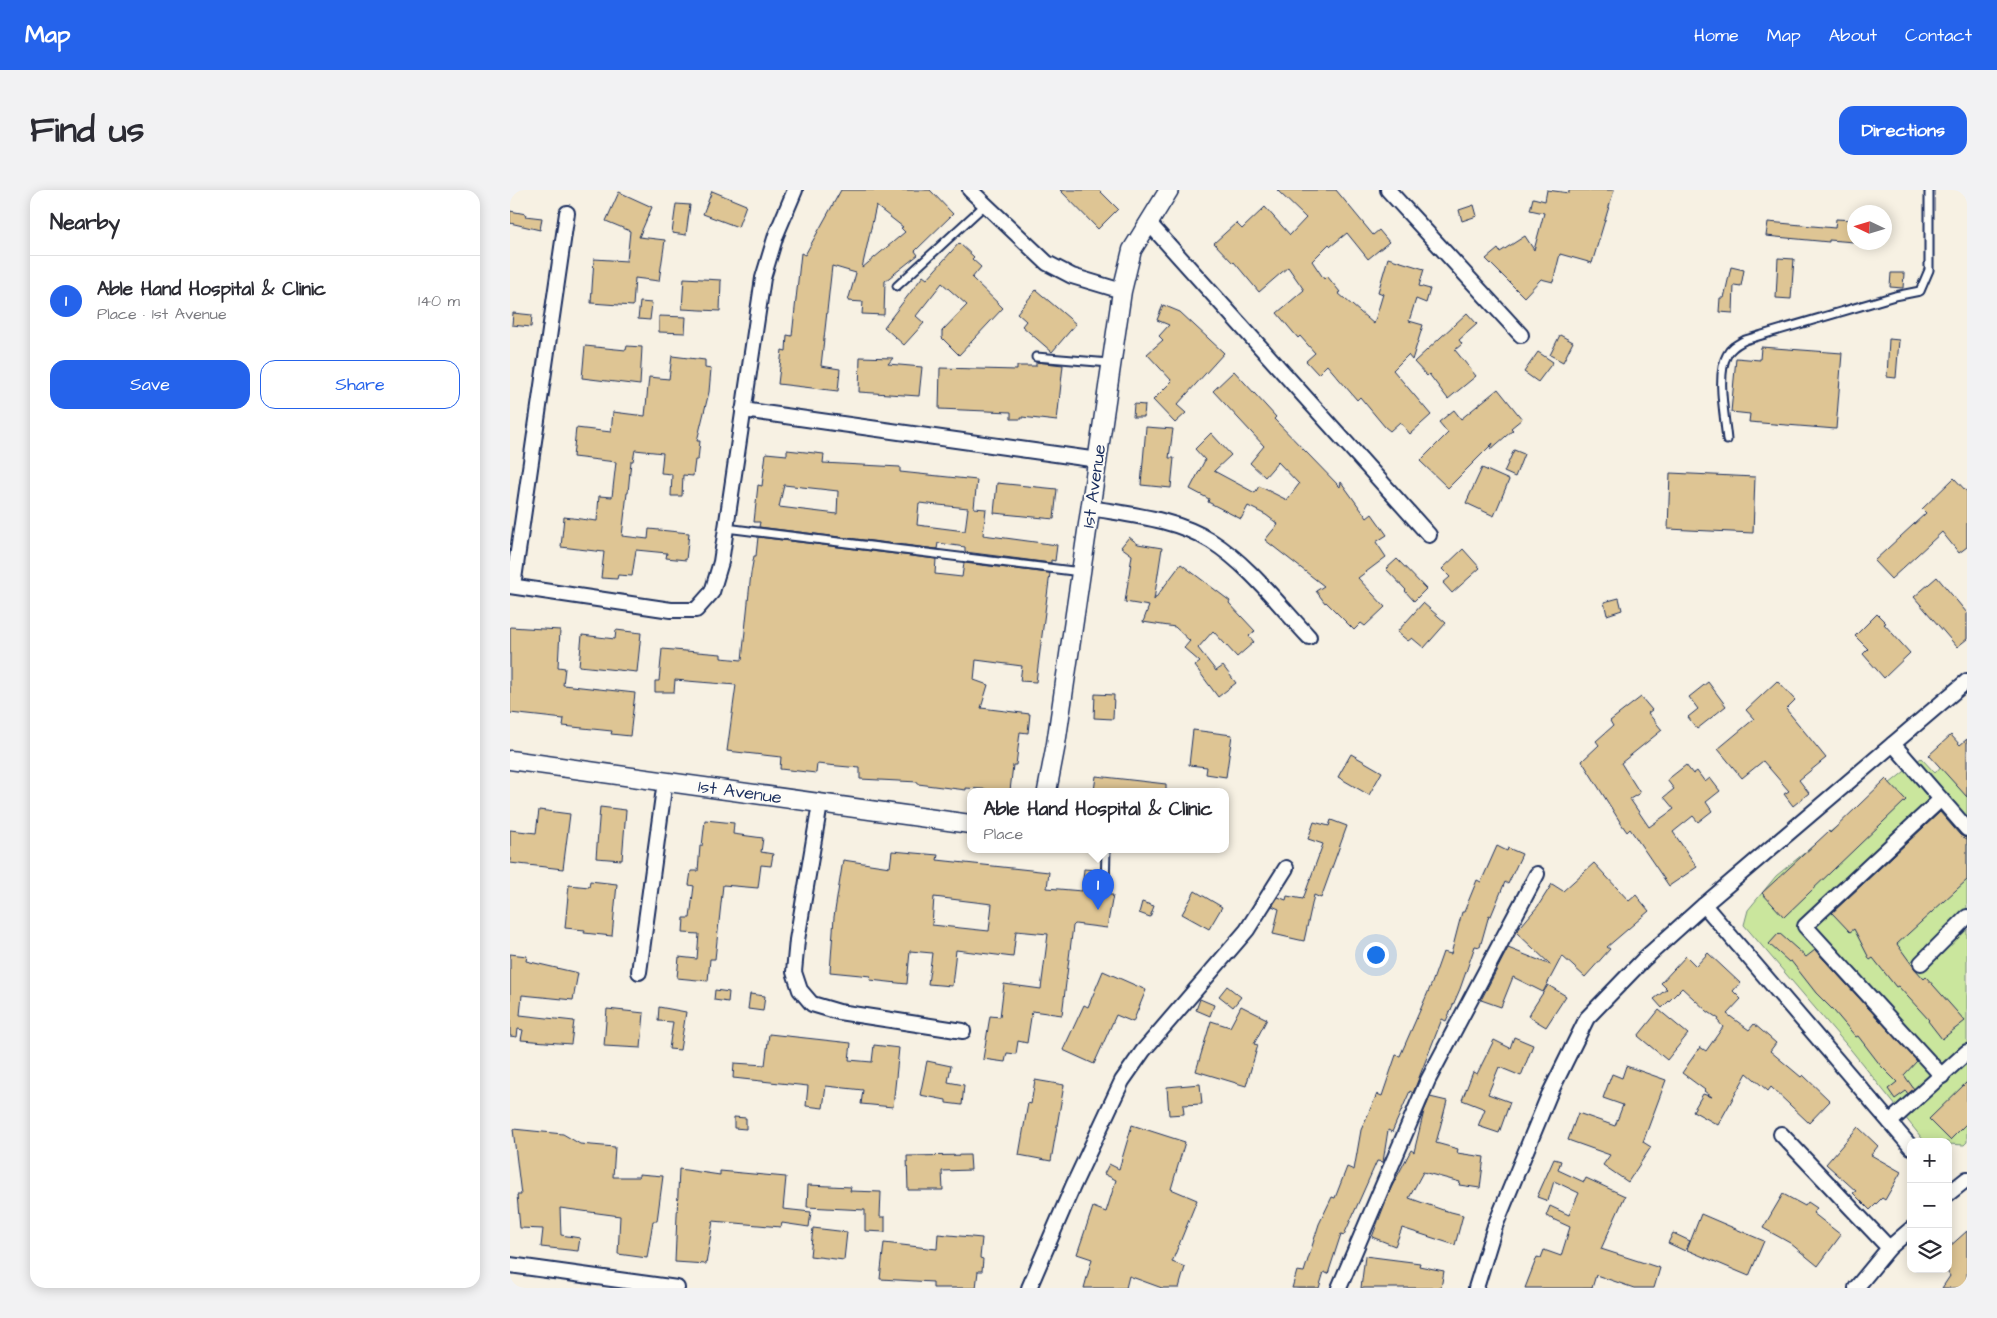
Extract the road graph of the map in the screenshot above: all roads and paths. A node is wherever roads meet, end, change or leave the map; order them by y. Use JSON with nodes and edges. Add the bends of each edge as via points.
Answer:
{"nodes":[{"id":1,"x":795,"y":190,"type":"edge"},
{"id":2,"x":970,"y":190,"type":"edge"},
{"id":3,"x":1169,"y":190,"type":"edge"},
{"id":4,"x":1388,"y":190,"type":"edge"},
{"id":5,"x":1929,"y":190,"type":"edge"},
{"id":6,"x":986,"y":204,"type":"junction"},
{"id":7,"x":568,"y":213,"type":"dead end"},
{"id":8,"x":1148,"y":222,"type":"junction"},
{"id":9,"x":897,"y":286,"type":"dead end"},
{"id":10,"x":1122,"y":291,"type":"junction"},
{"id":11,"x":1521,"y":335,"type":"dead end"},
{"id":12,"x":1036,"y":357,"type":"dead end"},
{"id":13,"x":1111,"y":362,"type":"junction"},
{"id":14,"x":743,"y":410,"type":"junction"},
{"id":15,"x":1727,"y":440,"type":"dead end"},
{"id":16,"x":1098,"y":460,"type":"junction"},
{"id":17,"x":1091,"y":508,"type":"junction"},
{"id":18,"x":726,"y":528,"type":"junction"},
{"id":19,"x":1429,"y":535,"type":"dead end"},
{"id":20,"x":1082,"y":572,"type":"junction"},
{"id":21,"x":511,"y":586,"type":"edge"},
{"id":22,"x":1309,"y":637,"type":"dead end"},
{"id":23,"x":1967,"y":681,"type":"edge"},
{"id":24,"x":1893,"y":744,"type":"junction"},
{"id":25,"x":510,"y":760,"type":"edge"},
{"id":26,"x":665,"y":781,"type":"junction"},
{"id":27,"x":1048,"y":788,"type":"edge"},
{"id":28,"x":1941,"y":799,"type":"junction"},
{"id":29,"x":820,"y":804,"type":"junction"},
{"id":30,"x":967,"y":824,"type":"edge"},
{"id":31,"x":1967,"y":829,"type":"edge"},
{"id":32,"x":1106,"y":853,"type":"edge"},
{"id":33,"x":1286,"y":868,"type":"dead end"},
{"id":34,"x":1537,"y":874,"type":"dead end"},
{"id":35,"x":1105,"y":890,"type":"dead end"},
{"id":36,"x":1704,"y":905,"type":"junction"},
{"id":37,"x":1967,"y":917,"type":"edge"},
{"id":38,"x":1921,"y":963,"type":"dead end"},
{"id":39,"x":639,"y":972,"type":"dead end"},
{"id":40,"x":963,"y":1031,"type":"dead end"},
{"id":41,"x":1967,"y":1052,"type":"edge"},
{"id":42,"x":1942,"y":1076,"type":"junction"},
{"id":43,"x":1890,"y":1122,"type":"junction"},
{"id":44,"x":1781,"y":1134,"type":"dead end"},
{"id":45,"x":1907,"y":1142,"type":"edge"},
{"id":46,"x":1965,"y":1184,"type":"edge"},
{"id":47,"x":1952,"y":1192,"type":"edge"},
{"id":48,"x":1907,"y":1232,"type":"edge"},
{"id":49,"x":1889,"y":1248,"type":"junction"},
{"id":50,"x":510,"y":1265,"type":"edge"},
{"id":51,"x":678,"y":1288,"type":"edge"},
{"id":52,"x":1029,"y":1288,"type":"edge"},
{"id":53,"x":1339,"y":1288,"type":"edge"},
{"id":54,"x":1476,"y":1288,"type":"edge"},
{"id":55,"x":1856,"y":1288,"type":"edge"}],
"edges":[{"from":1,"to":14,"type":"street","via":[[763,278]]},
{"from":2,"to":6,"type":"street"},
{"from":3,"to":8,"type":"street","name":"1st Avenue"},
{"from":4,"to":11,"type":"street"},
{"from":5,"to":15,"type":"lane","via":[[1929,270],[1920,292],[1895,296],[1735,346],[1723,364]]},
{"from":6,"to":9,"type":"lane"},
{"from":6,"to":10,"type":"street","via":[[1047,263],[1072,276]]},
{"from":7,"to":21,"type":"street"},
{"from":8,"to":10,"type":"street","name":"1st Avenue","via":[[1132,250]]},
{"from":8,"to":19,"type":"street"},
{"from":10,"to":13,"type":"street","name":"1st Avenue"},
{"from":12,"to":13,"type":"lane"},
{"from":13,"to":16,"type":"street","name":"1st Avenue"},
{"from":14,"to":16,"type":"street"},
{"from":14,"to":18,"type":"street"},
{"from":16,"to":17,"type":"street","name":"1st Avenue"},
{"from":17,"to":20,"type":"street","name":"1st Avenue"},
{"from":17,"to":22,"type":"street","via":[[1173,524],[1210,540],[1238,560]]},
{"from":18,"to":20,"type":"lane"},
{"from":18,"to":21,"type":"street","via":[[712,592],[696,610],[671,610]]},
{"from":20,"to":27,"type":"street","name":"1st Avenue"},
{"from":23,"to":24,"type":"street"},
{"from":24,"to":28,"type":"street"},
{"from":24,"to":36,"type":"street"},
{"from":25,"to":26,"type":"street","name":"1st Avenue"},
{"from":26,"to":29,"type":"street","name":"1st Avenue"},
{"from":26,"to":39,"type":"street"},
{"from":28,"to":31,"type":"street"},
{"from":28,"to":42,"type":"street","via":[[1805,926]]},
{"from":29,"to":30,"type":"street","name":"1st Avenue"},
{"from":29,"to":40,"type":"street","via":[[797,940],[794,972],[800,990],[812,1004],[839,1012]]},
{"from":32,"to":35,"type":"lane"},
{"from":33,"to":52,"type":"street","via":[[1247,930],[1122,1081]]},
{"from":34,"to":53,"type":"street","via":[[1428,1080]]},
{"from":36,"to":43,"type":"street"},
{"from":36,"to":54,"type":"street","via":[[1644,959],[1587,1018],[1549,1095],[1501,1210]]},
{"from":37,"to":38,"type":"street"},
{"from":41,"to":42,"type":"street"},
{"from":42,"to":43,"type":"street"},
{"from":43,"to":45,"type":"street"},
{"from":44,"to":49,"type":"street"},
{"from":46,"to":47,"type":"street"},
{"from":48,"to":49,"type":"street"},
{"from":49,"to":55,"type":"street"},
{"from":50,"to":51,"type":"street"}]}
